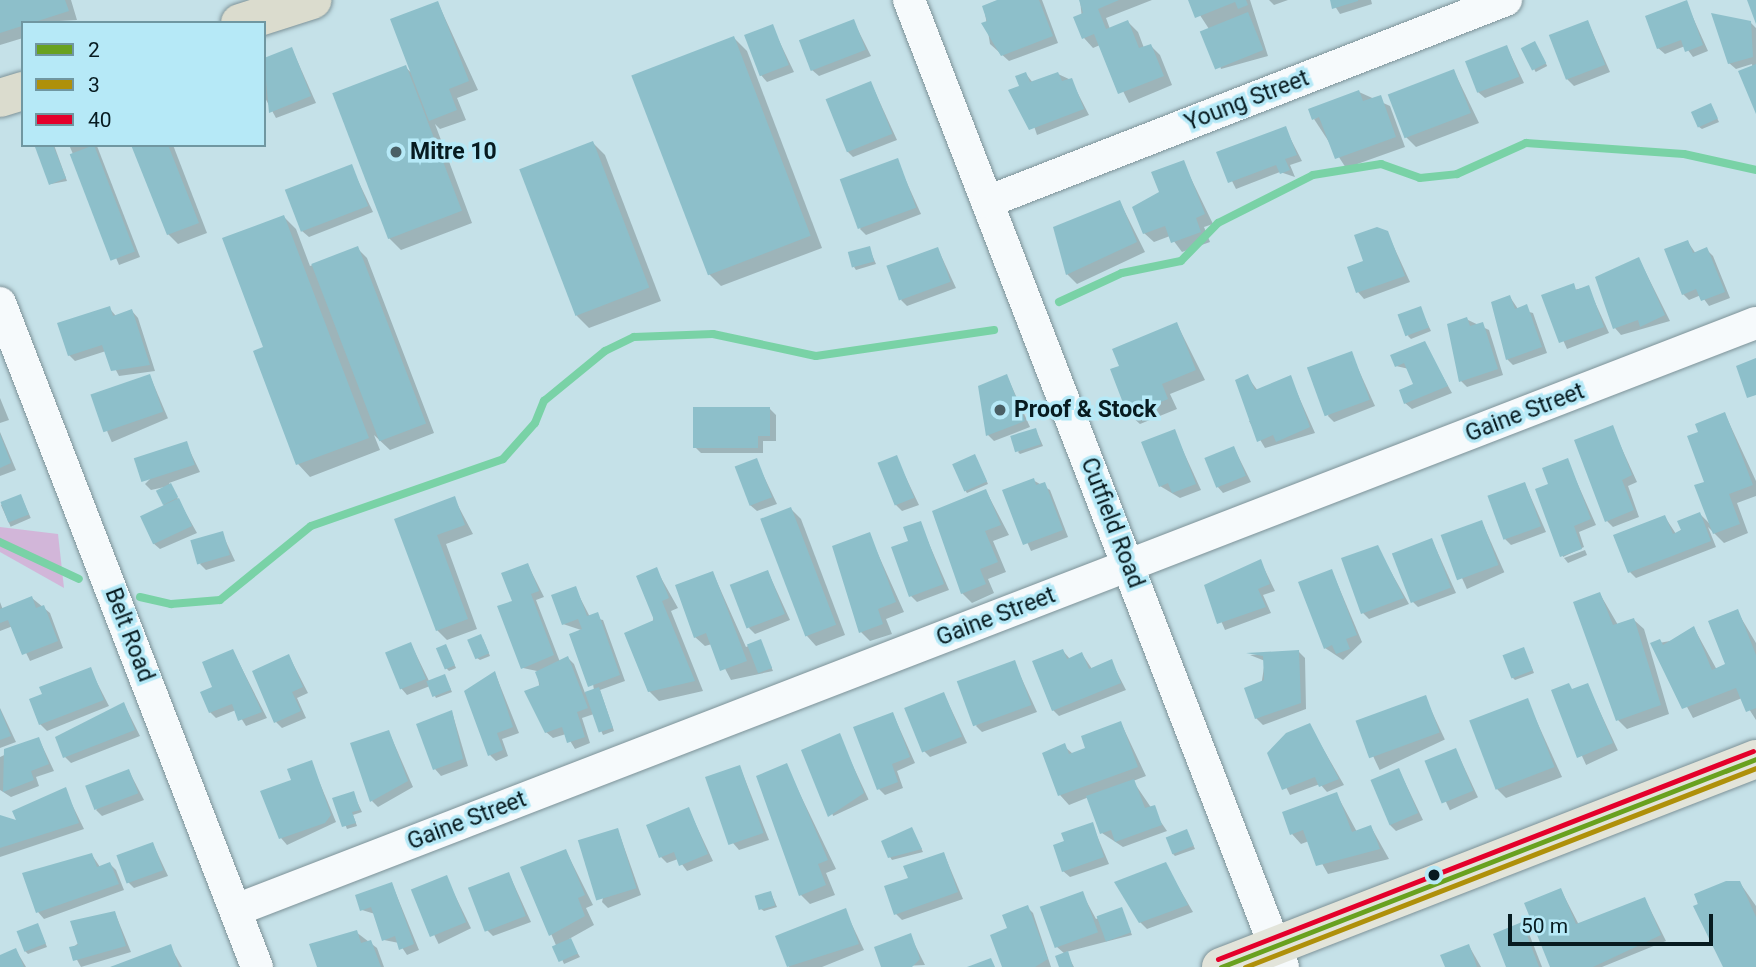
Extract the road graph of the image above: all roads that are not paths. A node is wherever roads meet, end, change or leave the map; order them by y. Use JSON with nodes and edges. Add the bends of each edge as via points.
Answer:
{"nodes":[{"id":1,"x":312,"y":0,"type":"edge"},
{"id":2,"x":909,"y":0,"type":"edge"},
{"id":3,"x":1506,"y":0,"type":"edge"},
{"id":4,"x":246,"y":21,"type":"edge"},
{"id":5,"x":21,"y":92,"type":"edge"},
{"id":6,"x":0,"y":98,"type":"edge"},
{"id":7,"x":987,"y":202,"type":"junction"},
{"id":8,"x":0,"y":303,"type":"edge"},
{"id":9,"x":1756,"y":323,"type":"edge"},
{"id":10,"x":1129,"y":566,"type":"junction"},
{"id":11,"x":1756,"y":759,"type":"edge"},
{"id":12,"x":236,"y":910,"type":"junction"},
{"id":13,"x":1280,"y":956,"type":"edge"},
{"id":14,"x":257,"y":967,"type":"edge"},
{"id":15,"x":1221,"y":967,"type":"edge"}],
"edges":[{"from":1,"to":4,"type":"highway"},
{"from":2,"to":7,"type":"street","name":"Cutfield Road"},
{"from":3,"to":7,"type":"street","name":"Young Street"},
{"from":5,"to":6,"type":"highway"},
{"from":7,"to":10,"type":"street","name":"Cutfield Road"},
{"from":8,"to":12,"type":"street","name":"Belt Road"},
{"from":9,"to":10,"type":"street","name":"Gaine Street"},
{"from":10,"to":12,"type":"street","name":"Gaine Street"},
{"from":10,"to":13,"type":"street","name":"Cutfield Road"},
{"from":11,"to":13,"type":"main road"},
{"from":12,"to":14,"type":"street","name":"Belt Road"},
{"from":13,"to":15,"type":"main road"}]}
